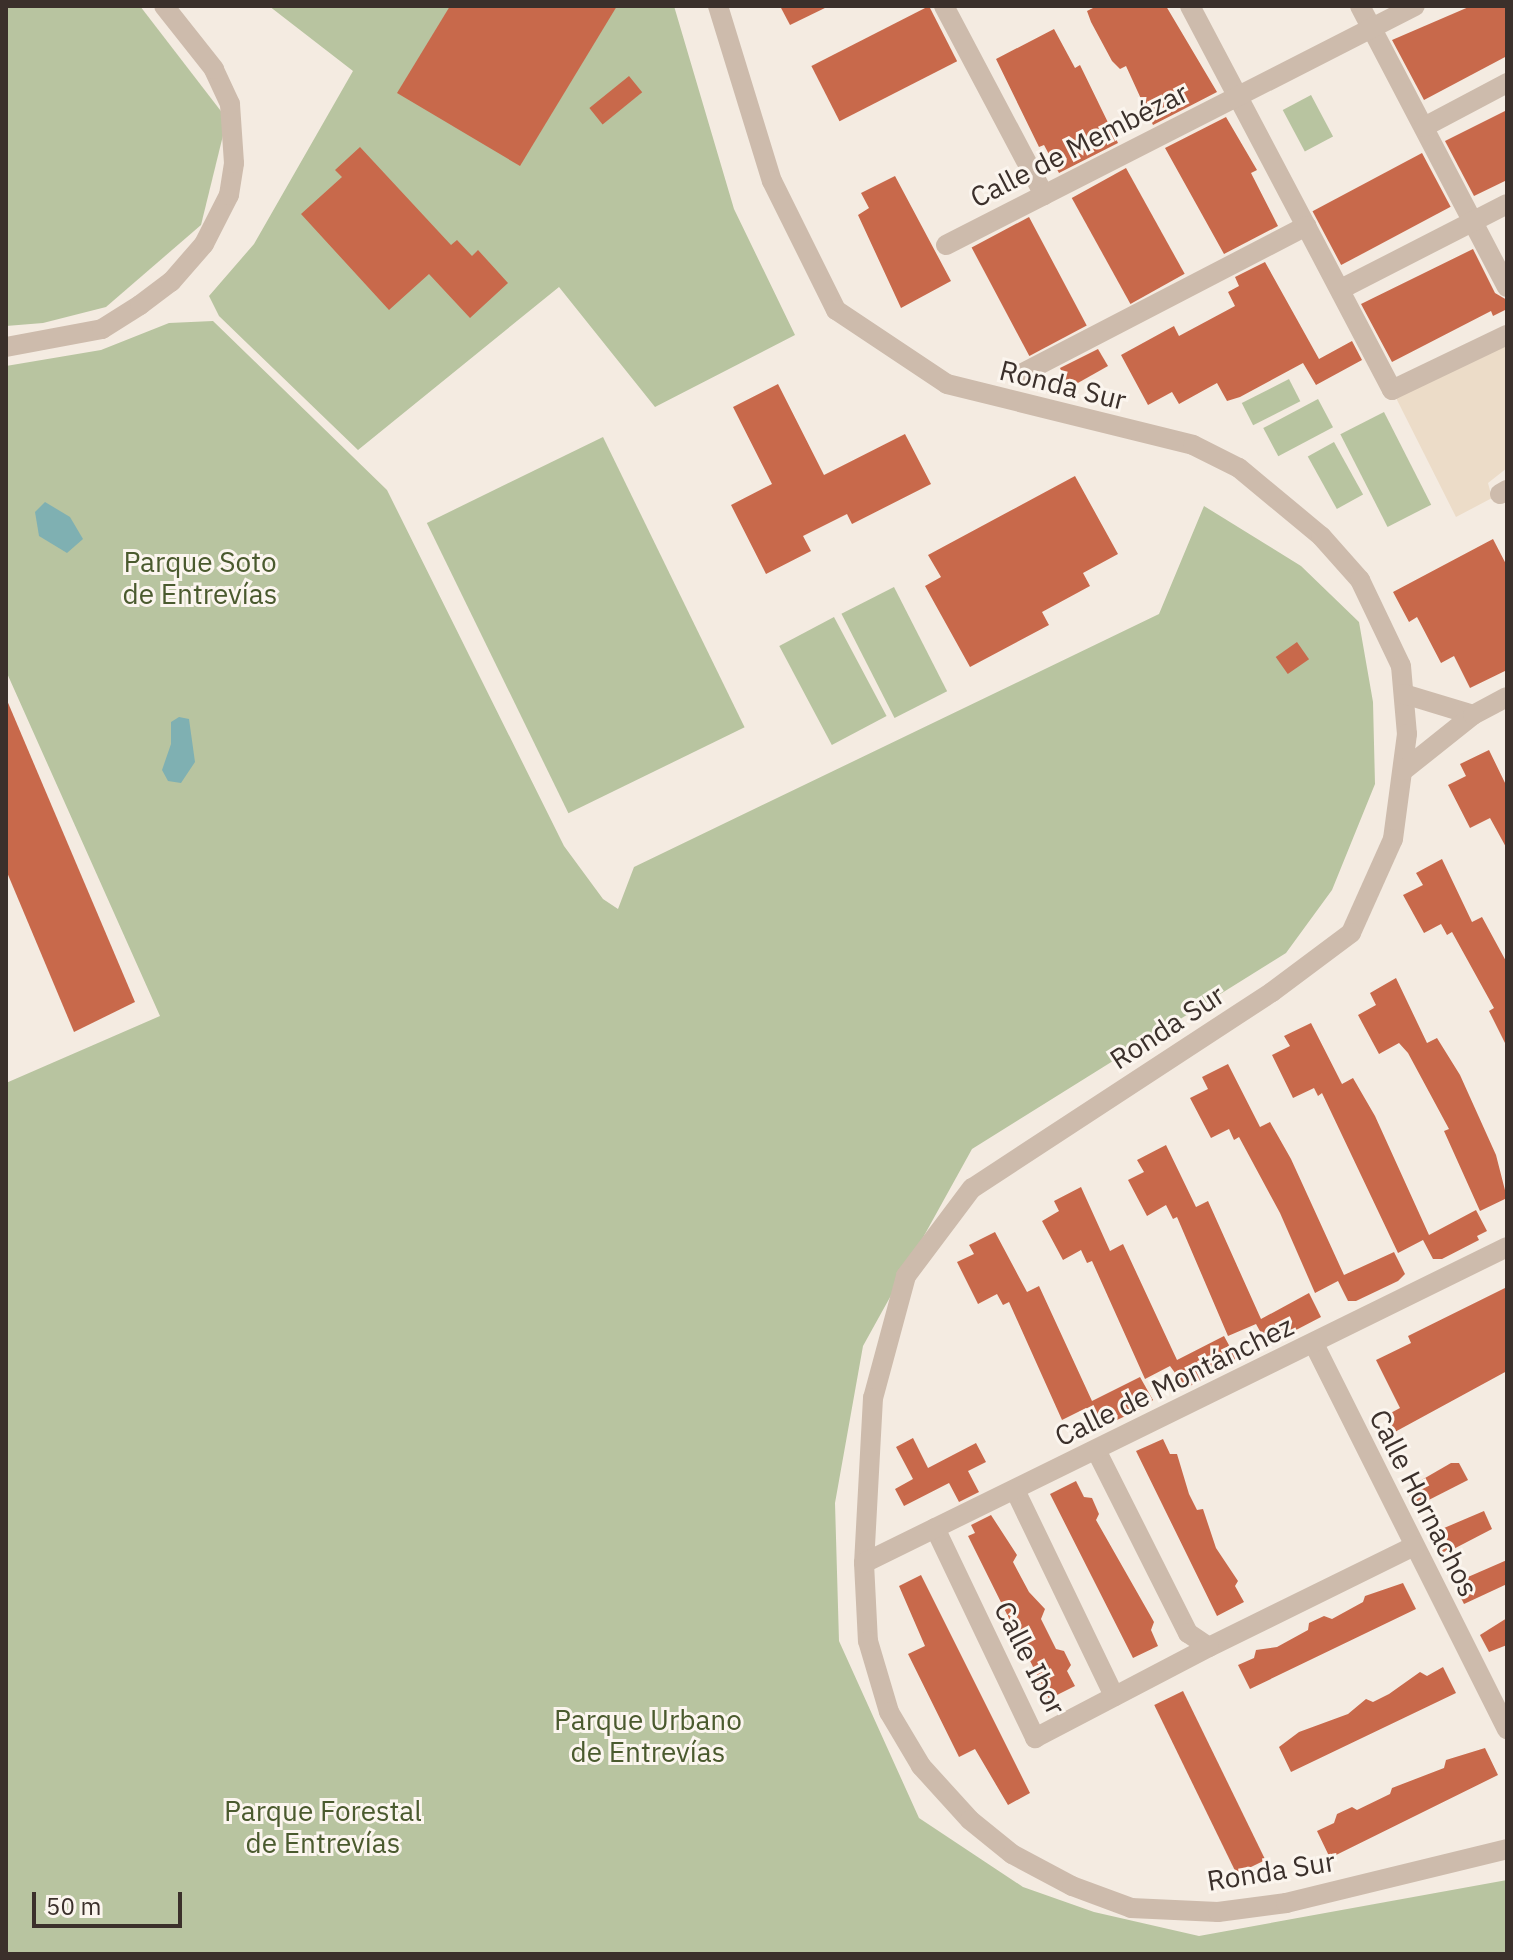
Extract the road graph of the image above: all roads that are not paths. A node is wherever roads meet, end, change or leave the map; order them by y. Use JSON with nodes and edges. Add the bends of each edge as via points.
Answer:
{"nodes":[{"id":1,"x":164,"y":6,"type":"edge"},
{"id":2,"x":718,"y":6,"type":"edge"},
{"id":3,"x":944,"y":6,"type":"edge"},
{"id":4,"x":1190,"y":6,"type":"edge"},
{"id":5,"x":1360,"y":6,"type":"edge"},
{"id":6,"x":1415,"y":6,"type":"edge"},
{"id":7,"x":1372,"y":28,"type":"junction"},
{"id":8,"x":1507,"y":83,"type":"edge"},
{"id":9,"x":1238,"y":96,"type":"junction"},
{"id":10,"x":1424,"y":127,"type":"junction"},
{"id":11,"x":1044,"y":195,"type":"junction"},
{"id":12,"x":1507,"y":204,"type":"edge"},
{"id":13,"x":1472,"y":221,"type":"junction"},
{"id":14,"x":1306,"y":226,"type":"junction"},
{"id":15,"x":946,"y":245,"type":"dead end"},
{"id":16,"x":1507,"y":287,"type":"edge"},
{"id":17,"x":1341,"y":289,"type":"junction"},
{"id":18,"x":1507,"y":335,"type":"edge"},
{"id":19,"x":6,"y":347,"type":"edge"},
{"id":20,"x":1017,"y":376,"type":"dead end"},
{"id":21,"x":1404,"y":694,"type":"junction"},
{"id":22,"x":1507,"y":697,"type":"edge"},
{"id":23,"x":1473,"y":715,"type":"junction"},
{"id":24,"x":1404,"y":770,"type":"junction"},
{"id":25,"x":1507,"y":1247,"type":"edge"},
{"id":26,"x":1314,"y":1344,"type":"junction"},
{"id":27,"x":1096,"y":1450,"type":"junction"},
{"id":28,"x":1015,"y":1490,"type":"junction"},
{"id":29,"x":935,"y":1528,"type":"junction"},
{"id":30,"x":1414,"y":1546,"type":"junction"},
{"id":31,"x":864,"y":1563,"type":"junction"},
{"id":32,"x":1209,"y":1647,"type":"junction"},
{"id":33,"x":1114,"y":1696,"type":"junction"},
{"id":34,"x":1507,"y":1729,"type":"edge"},
{"id":35,"x":1507,"y":1849,"type":"edge"}],
"edges":[{"from":1,"to":19,"type":"street","via":[[214,69],[230,104],[234,163],[229,195],[204,244],[171,282],[140,305],[102,329]]},
{"from":2,"to":21,"type":"street","name":"Ronda Sur","via":[[772,181],[836,310],[947,384],[1193,445],[1239,468],[1321,536],[1360,580],[1401,666]]},
{"from":3,"to":11,"type":"street"},
{"from":4,"to":9,"type":"street"},
{"from":5,"to":7,"type":"street"},
{"from":6,"to":7,"type":"street","name":"Calle de Membézar"},
{"from":7,"to":9,"type":"street","name":"Calle de Membézar"},
{"from":7,"to":10,"type":"street"},
{"from":8,"to":10,"type":"street"},
{"from":9,"to":11,"type":"street","name":"Calle de Membézar"},
{"from":9,"to":14,"type":"street"},
{"from":10,"to":13,"type":"street"},
{"from":11,"to":15,"type":"street","name":"Calle de Membézar"},
{"from":12,"to":13,"type":"street"},
{"from":13,"to":16,"type":"street"},
{"from":13,"to":17,"type":"street"},
{"from":14,"to":17,"type":"street"},
{"from":14,"to":20,"type":"street"},
{"from":17,"to":18,"type":"street","via":[[1392,390]]},
{"from":21,"to":23,"type":"street"},
{"from":21,"to":24,"type":"street","name":"Ronda Sur"},
{"from":22,"to":23,"type":"street"},
{"from":23,"to":24,"type":"street"},
{"from":24,"to":31,"type":"street","name":"Ronda Sur","via":[[1393,839],[1351,933],[1272,992],[972,1188],[906,1276],[873,1398]]},
{"from":25,"to":26,"type":"street","name":"Calle de Montánchez"},
{"from":26,"to":27,"type":"street","name":"Calle de Montánchez"},
{"from":26,"to":30,"type":"street","name":"Calle Hornachos"},
{"from":27,"to":28,"type":"street","name":"Calle de Montánchez"},
{"from":27,"to":32,"type":"street","via":[[1188,1633]]},
{"from":28,"to":29,"type":"street","name":"Calle de Montánchez"},
{"from":28,"to":33,"type":"street","name":"Calle Ibor"},
{"from":29,"to":31,"type":"street","name":"Calle de Montánchez"},
{"from":29,"to":33,"type":"street","name":"Calle Ibor","via":[[1035,1738]]},
{"from":30,"to":32,"type":"street","name":"Calle Ibor"},
{"from":30,"to":34,"type":"street","name":"Calle Hornachos"},
{"from":31,"to":35,"type":"street","name":"Ronda Sur","via":[[868,1641],[889,1712],[921,1766],[970,1820],[1012,1854],[1072,1886],[1131,1908],[1218,1912],[1286,1903]]},
{"from":32,"to":33,"type":"street","name":"Calle Ibor"}]}
